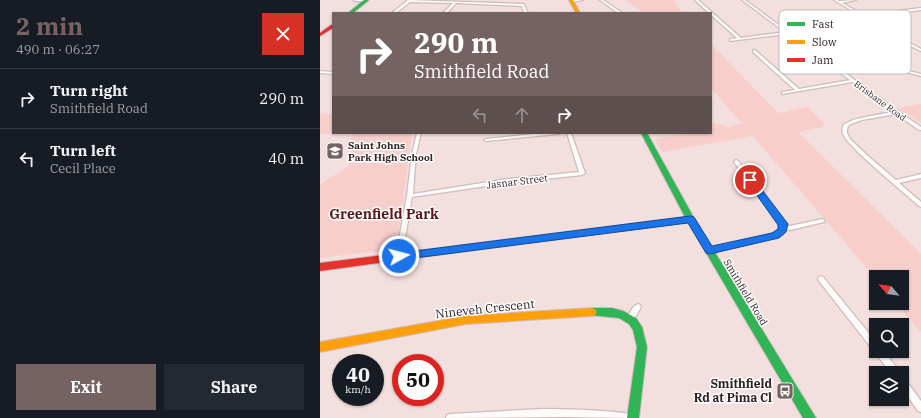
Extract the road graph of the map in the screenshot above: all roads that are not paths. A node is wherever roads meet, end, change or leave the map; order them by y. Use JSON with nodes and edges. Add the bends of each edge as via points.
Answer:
{"nodes":[{"id":1,"x":355,"y":0,"type":"edge"},
{"id":2,"x":367,"y":0,"type":"edge"},
{"id":3,"x":410,"y":0,"type":"edge"},
{"id":4,"x":582,"y":0,"type":"edge"},
{"id":5,"x":601,"y":0,"type":"edge"},
{"id":6,"x":696,"y":0,"type":"edge"},
{"id":7,"x":743,"y":0,"type":"edge"},
{"id":8,"x":855,"y":0,"type":"edge"},
{"id":9,"x":572,"y":1,"type":"edge"},
{"id":10,"x":837,"y":1,"type":"edge"},
{"id":11,"x":456,"y":2,"type":"junction"},
{"id":12,"x":921,"y":9,"type":"edge"},
{"id":13,"x":853,"y":10,"type":"edge"},
{"id":14,"x":911,"y":10,"type":"edge"},
{"id":15,"x":351,"y":12,"type":"edge"},
{"id":16,"x":395,"y":12,"type":"edge"},
{"id":17,"x":446,"y":12,"type":"edge"},
{"id":18,"x":526,"y":12,"type":"edge"},
{"id":19,"x":578,"y":12,"type":"edge"},
{"id":20,"x":619,"y":12,"type":"edge"},
{"id":21,"x":710,"y":12,"type":"edge"},
{"id":22,"x":712,"y":14,"type":"edge"},
{"id":23,"x":779,"y":26,"type":"edge"},
{"id":24,"x":332,"y":27,"type":"edge"},
{"id":25,"x":779,"y":34,"type":"edge"},
{"id":26,"x":320,"y":35,"type":"edge"},
{"id":27,"x":740,"y":39,"type":"junction"},
{"id":28,"x":731,"y":40,"type":"dead end"},
{"id":29,"x":911,"y":45,"type":"edge"},
{"id":30,"x":921,"y":50,"type":"edge"},
{"id":31,"x":754,"y":51,"type":"dead end"},
{"id":32,"x":320,"y":72,"type":"edge"},
{"id":33,"x":332,"y":72,"type":"edge"},
{"id":34,"x":779,"y":73,"type":"edge"},
{"id":35,"x":911,"y":73,"type":"edge"},
{"id":36,"x":780,"y":74,"type":"edge"},
{"id":37,"x":843,"y":74,"type":"edge"},
{"id":38,"x":921,"y":75,"type":"edge"},
{"id":39,"x":852,"y":81,"type":"junction"},
{"id":40,"x":798,"y":90,"type":"junction"},
{"id":41,"x":783,"y":93,"type":"dead end"},
{"id":42,"x":897,"y":113,"type":"junction"},
{"id":43,"x":921,"y":129,"type":"edge"},
{"id":44,"x":419,"y":134,"type":"edge"},
{"id":45,"x":548,"y":134,"type":"edge"},
{"id":46,"x":569,"y":134,"type":"edge"},
{"id":47,"x":644,"y":134,"type":"edge"},
{"id":48,"x":486,"y":140,"type":"dead end"},
{"id":49,"x":736,"y":162,"type":"dead end"},
{"id":50,"x":921,"y":176,"type":"edge"},
{"id":51,"x":895,"y":182,"type":"junction"},
{"id":52,"x":410,"y":196,"type":"junction"},
{"id":53,"x":921,"y":205,"type":"edge"},
{"id":54,"x":690,"y":220,"type":"junction"},
{"id":55,"x":822,"y":221,"type":"dead end"},
{"id":56,"x":784,"y":227,"type":"junction"},
{"id":57,"x":710,"y":251,"type":"junction"},
{"id":58,"x":399,"y":256,"type":"junction"},
{"id":59,"x":320,"y":267,"type":"edge"},
{"id":60,"x":821,"y":279,"type":"dead end"},
{"id":61,"x":638,"y":307,"type":"dead end"},
{"id":62,"x":630,"y":318,"type":"junction"},
{"id":63,"x":869,"y":339,"type":"edge"},
{"id":64,"x":320,"y":347,"type":"edge"},
{"id":65,"x":884,"y":358,"type":"edge"},
{"id":66,"x":890,"y":366,"type":"edge"},
{"id":67,"x":909,"y":392,"type":"edge"},
{"id":68,"x":921,"y":408,"type":"edge"},
{"id":69,"x":450,"y":418,"type":"edge"},
{"id":70,"x":633,"y":418,"type":"edge"},
{"id":71,"x":810,"y":418,"type":"edge"}],
"edges":[{"from":1,"to":2,"type":"street"},
{"from":2,"to":15,"type":"main road"},
{"from":3,"to":11,"type":"street"},
{"from":3,"to":16,"type":"street"},
{"from":4,"to":9,"type":"street"},
{"from":5,"to":20,"type":"street"},
{"from":6,"to":21,"type":"street"},
{"from":7,"to":23,"type":"street","name":"Brisbane Road"},
{"from":8,"to":10,"type":"street"},
{"from":9,"to":19,"type":"main road"},
{"from":10,"to":13,"type":"street"},
{"from":11,"to":17,"type":"street"},
{"from":11,"to":18,"type":"street","via":[[523,5]]},
{"from":12,"to":14,"type":"street"},
{"from":22,"to":27,"type":"street"},
{"from":24,"to":26,"type":"main road"},
{"from":25,"to":27,"type":"street"},
{"from":27,"to":28,"type":"street"},
{"from":29,"to":30,"type":"street"},
{"from":31,"to":34,"type":"street"},
{"from":32,"to":33,"type":"street"},
{"from":35,"to":38,"type":"street"},
{"from":36,"to":40,"type":"street"},
{"from":37,"to":39,"type":"street","name":"Brisbane Road"},
{"from":39,"to":40,"type":"street"},
{"from":39,"to":42,"type":"street","name":"Brisbane Road"},
{"from":40,"to":41,"type":"street"},
{"from":42,"to":43,"type":"street","name":"Brisbane Road"},
{"from":42,"to":51,"type":"street","via":[[853,122],[844,129],[845,135],[858,149]]},
{"from":44,"to":52,"type":"street"},
{"from":45,"to":48,"type":"street"},
{"from":46,"to":52,"type":"street","name":"Jasnar Street","via":[[582,173],[507,181]]},
{"from":47,"to":54,"type":"main road","name":"Smithfield Road"},
{"from":49,"to":56,"type":"street"},
{"from":50,"to":51,"type":"street"},
{"from":51,"to":53,"type":"street"},
{"from":52,"to":58,"type":"street"},
{"from":54,"to":57,"type":"main road","name":"Smithfield Road"},
{"from":54,"to":58,"type":"main road"},
{"from":55,"to":56,"type":"street"},
{"from":56,"to":57,"type":"street","via":[[775,235]]},
{"from":57,"to":71,"type":"main road","name":"Smithfield Road"},
{"from":58,"to":59,"type":"main road"},
{"from":60,"to":63,"type":"street"},
{"from":61,"to":62,"type":"street"},
{"from":62,"to":64,"type":"main road","name":"Nineveh Crescent","via":[[602,312],[466,320]]},
{"from":62,"to":70,"type":"main road","via":[[641,336],[642,347]]},
{"from":65,"to":66,"type":"street"},
{"from":67,"to":68,"type":"street"},
{"from":69,"to":70,"type":"street","via":[[521,413],[604,414]]}]}
